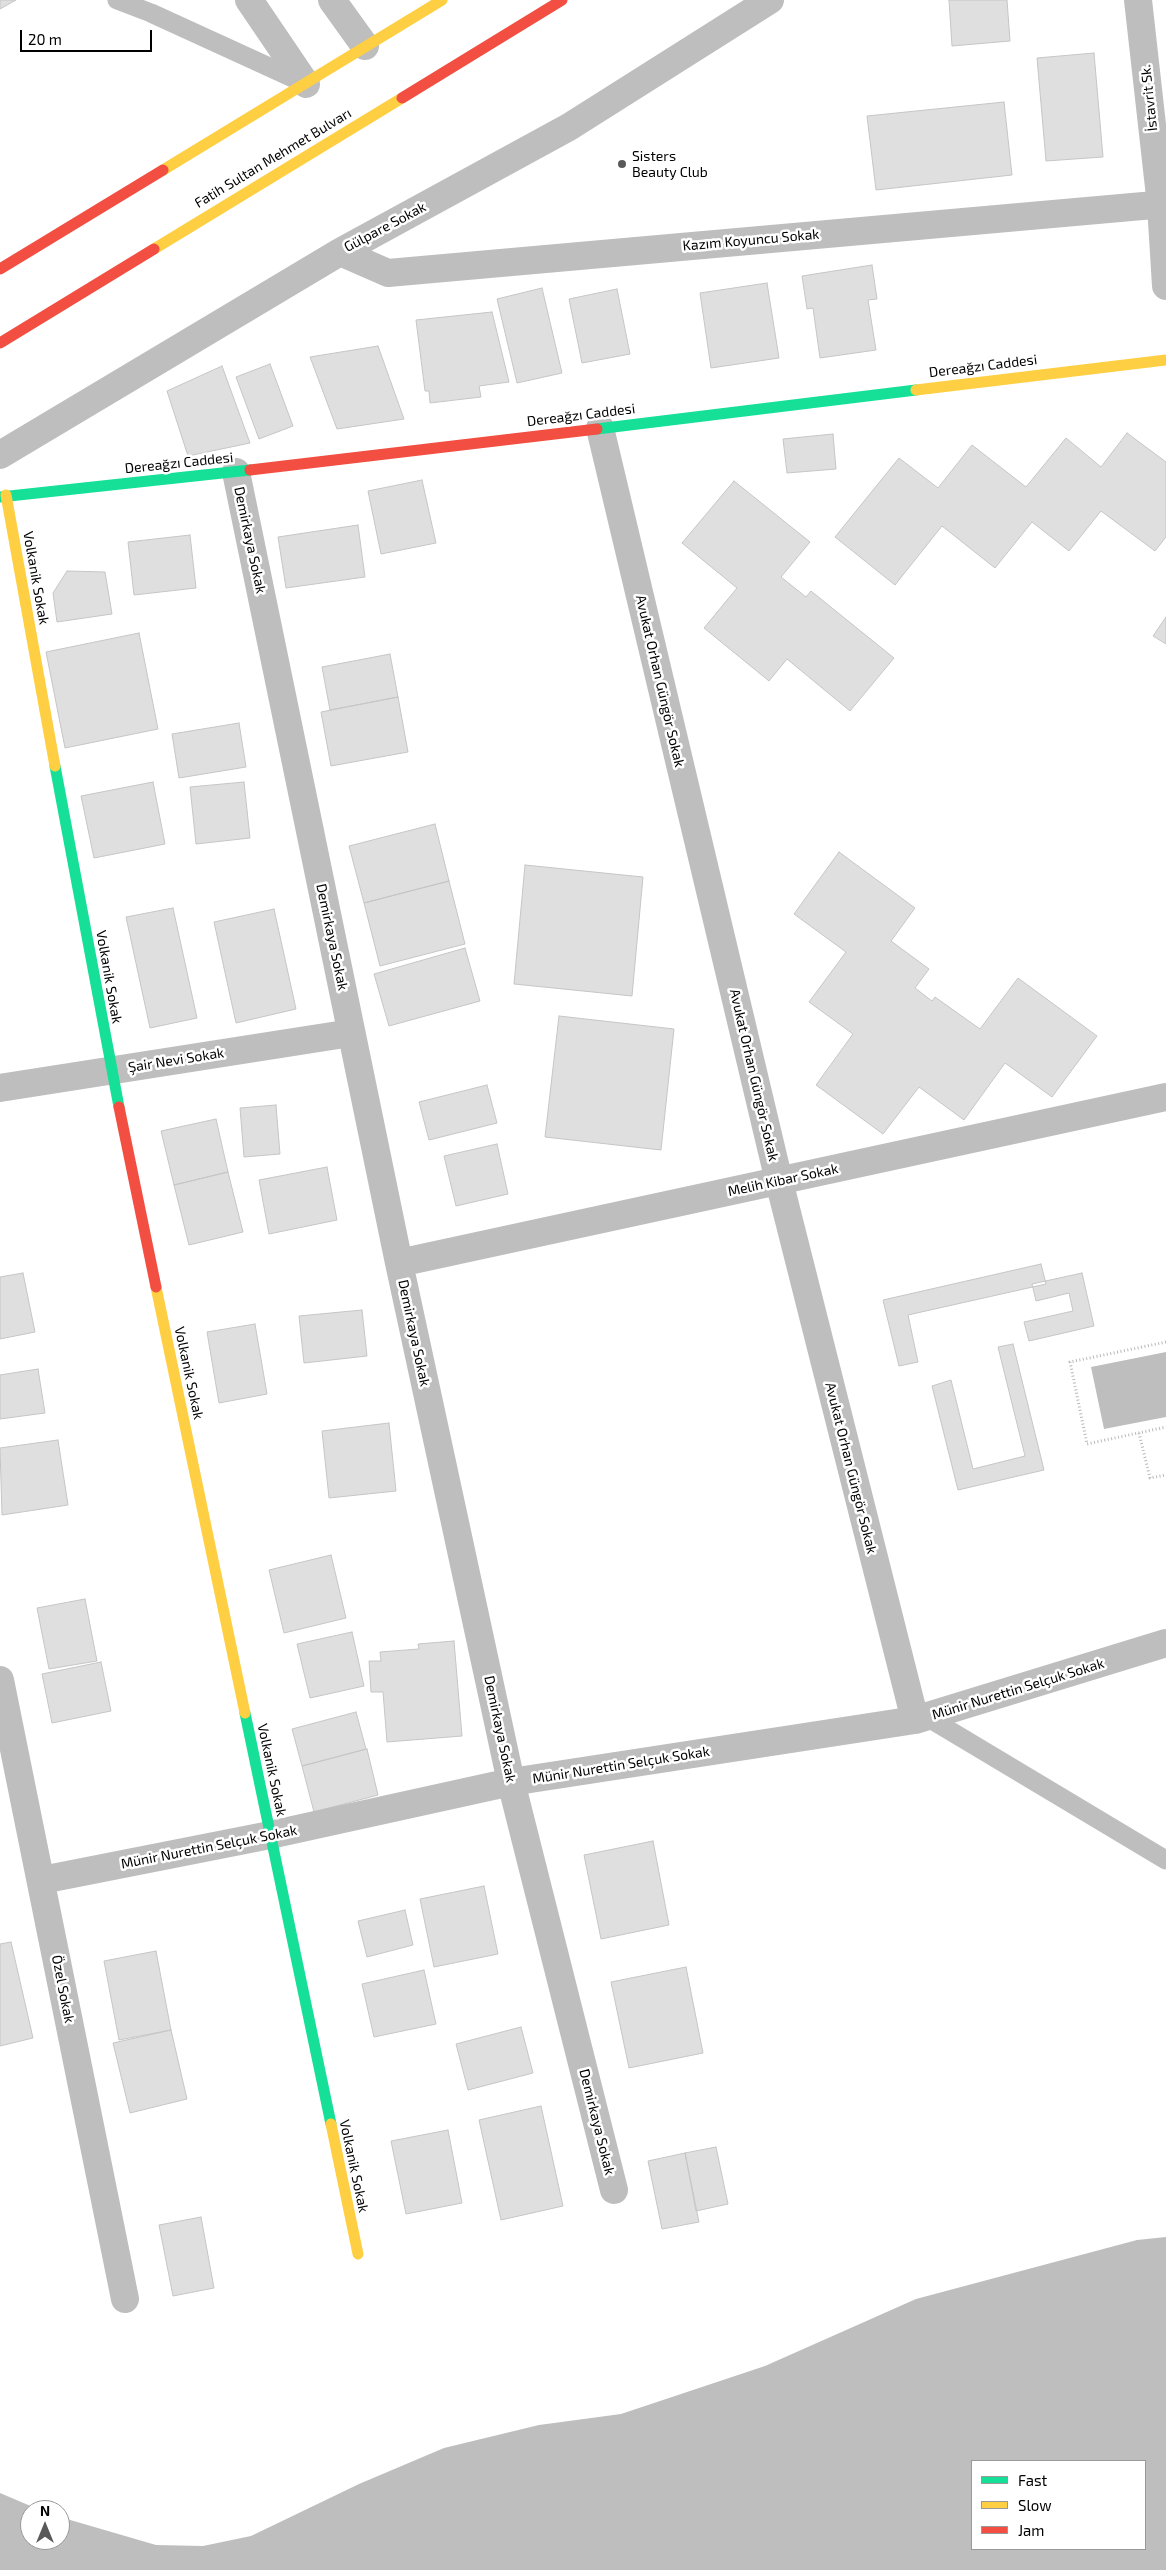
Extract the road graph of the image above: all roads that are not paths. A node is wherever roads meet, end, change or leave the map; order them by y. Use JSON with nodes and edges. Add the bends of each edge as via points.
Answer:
{"nodes":[{"id":1,"x":117,"y":0,"type":"edge"},
{"id":2,"x":249,"y":0,"type":"edge"},
{"id":3,"x":332,"y":0,"type":"edge"},
{"id":4,"x":442,"y":0,"type":"edge"},
{"id":5,"x":562,"y":0,"type":"edge"},
{"id":6,"x":770,"y":0,"type":"edge"},
{"id":7,"x":1138,"y":0,"type":"edge"},
{"id":8,"x":365,"y":46,"type":"junction"},
{"id":9,"x":306,"y":84,"type":"junction"},
{"id":10,"x":1163,"y":204,"type":"edge"},
{"id":11,"x":340,"y":252,"type":"junction"},
{"id":12,"x":0,"y":269,"type":"edge"},
{"id":13,"x":1166,"y":286,"type":"edge"},
{"id":14,"x":0,"y":343,"type":"edge"},
{"id":15,"x":1166,"y":360,"type":"edge"},
{"id":16,"x":600,"y":428,"type":"junction"},
{"id":17,"x":0,"y":455,"type":"edge"},
{"id":18,"x":236,"y":472,"type":"junction"},
{"id":19,"x":3,"y":496,"type":"edge"},
{"id":20,"x":352,"y":1033,"type":"junction"},
{"id":21,"x":111,"y":1070,"type":"junction"},
{"id":22,"x":0,"y":1088,"type":"edge"},
{"id":23,"x":1166,"y":1097,"type":"edge"},
{"id":24,"x":779,"y":1181,"type":"junction"},
{"id":25,"x":399,"y":1263,"type":"junction"},
{"id":26,"x":1166,"y":1643,"type":"edge"},
{"id":27,"x":0,"y":1680,"type":"edge"},
{"id":28,"x":921,"y":1718,"type":"junction"},
{"id":29,"x":511,"y":1782,"type":"junction"},
{"id":30,"x":270,"y":1835,"type":"junction"},
{"id":31,"x":1166,"y":1860,"type":"edge"},
{"id":32,"x":42,"y":1880,"type":"junction"},
{"id":33,"x":614,"y":2190,"type":"dead end"},
{"id":34,"x":358,"y":2254,"type":"dead end"},
{"id":35,"x":124,"y":2298,"type":"dead end"}],
"edges":[{"from":1,"to":9,"type":"lane"},
{"from":2,"to":9,"type":"street"},
{"from":3,"to":8,"type":"street"},
{"from":4,"to":8,"type":"street"},
{"from":5,"to":14,"type":"street","name":"Fatih Sultan Mehmet Bulvarı"},
{"from":6,"to":11,"type":"street","name":"Gülpare Sokak","via":[[569,127]]},
{"from":7,"to":10,"type":"street","name":"İstavrit Sk."},
{"from":8,"to":9,"type":"street"},
{"from":9,"to":12,"type":"street"},
{"from":10,"to":11,"type":"street","name":"Kazım Koyuncu Sokak","via":[[388,273]]},
{"from":10,"to":13,"type":"street","name":"İstavrit Sk."},
{"from":11,"to":17,"type":"street","name":"Gülpare Sokak"},
{"from":15,"to":16,"type":"street","name":"Dereağzı Caddesi"},
{"from":16,"to":18,"type":"street","name":"Dereağzı Caddesi"},
{"from":16,"to":24,"type":"street","name":"Avukat Orhan Güngör Sokak"},
{"from":18,"to":19,"type":"street","name":"Dereağzı Caddesi"},
{"from":18,"to":20,"type":"street","name":"Demirkaya Sokak"},
{"from":19,"to":21,"type":"street","name":"Volkanik Sokak"},
{"from":20,"to":21,"type":"street","name":"Şair Nevi Sokak"},
{"from":20,"to":25,"type":"street","name":"Demirkaya Sokak"},
{"from":21,"to":22,"type":"street","name":"Şair Nevi Sokak"},
{"from":21,"to":30,"type":"street","name":"Volkanik Sokak"},
{"from":23,"to":24,"type":"street","name":"Melih Kibar Sokak"},
{"from":24,"to":25,"type":"street","name":"Melih Kibar Sokak"},
{"from":24,"to":28,"type":"street","name":"Avukat Orhan Güngör Sokak"},
{"from":25,"to":29,"type":"street","name":"Demirkaya Sokak"},
{"from":26,"to":28,"type":"street","name":"Münir Nurettin Selçuk Sokak"},
{"from":27,"to":32,"type":"street","name":"Özel Sokak"},
{"from":28,"to":29,"type":"street","name":"Münir Nurettin Selçuk Sokak"},
{"from":28,"to":31,"type":"lane"},
{"from":29,"to":30,"type":"street","name":"Münir Nurettin Selçuk Sokak"},
{"from":29,"to":33,"type":"street","name":"Demirkaya Sokak"},
{"from":30,"to":32,"type":"street","name":"Münir Nurettin Selçuk Sokak"},
{"from":30,"to":34,"type":"street","name":"Volkanik Sokak"},
{"from":32,"to":35,"type":"street","name":"Özel Sokak"}]}
